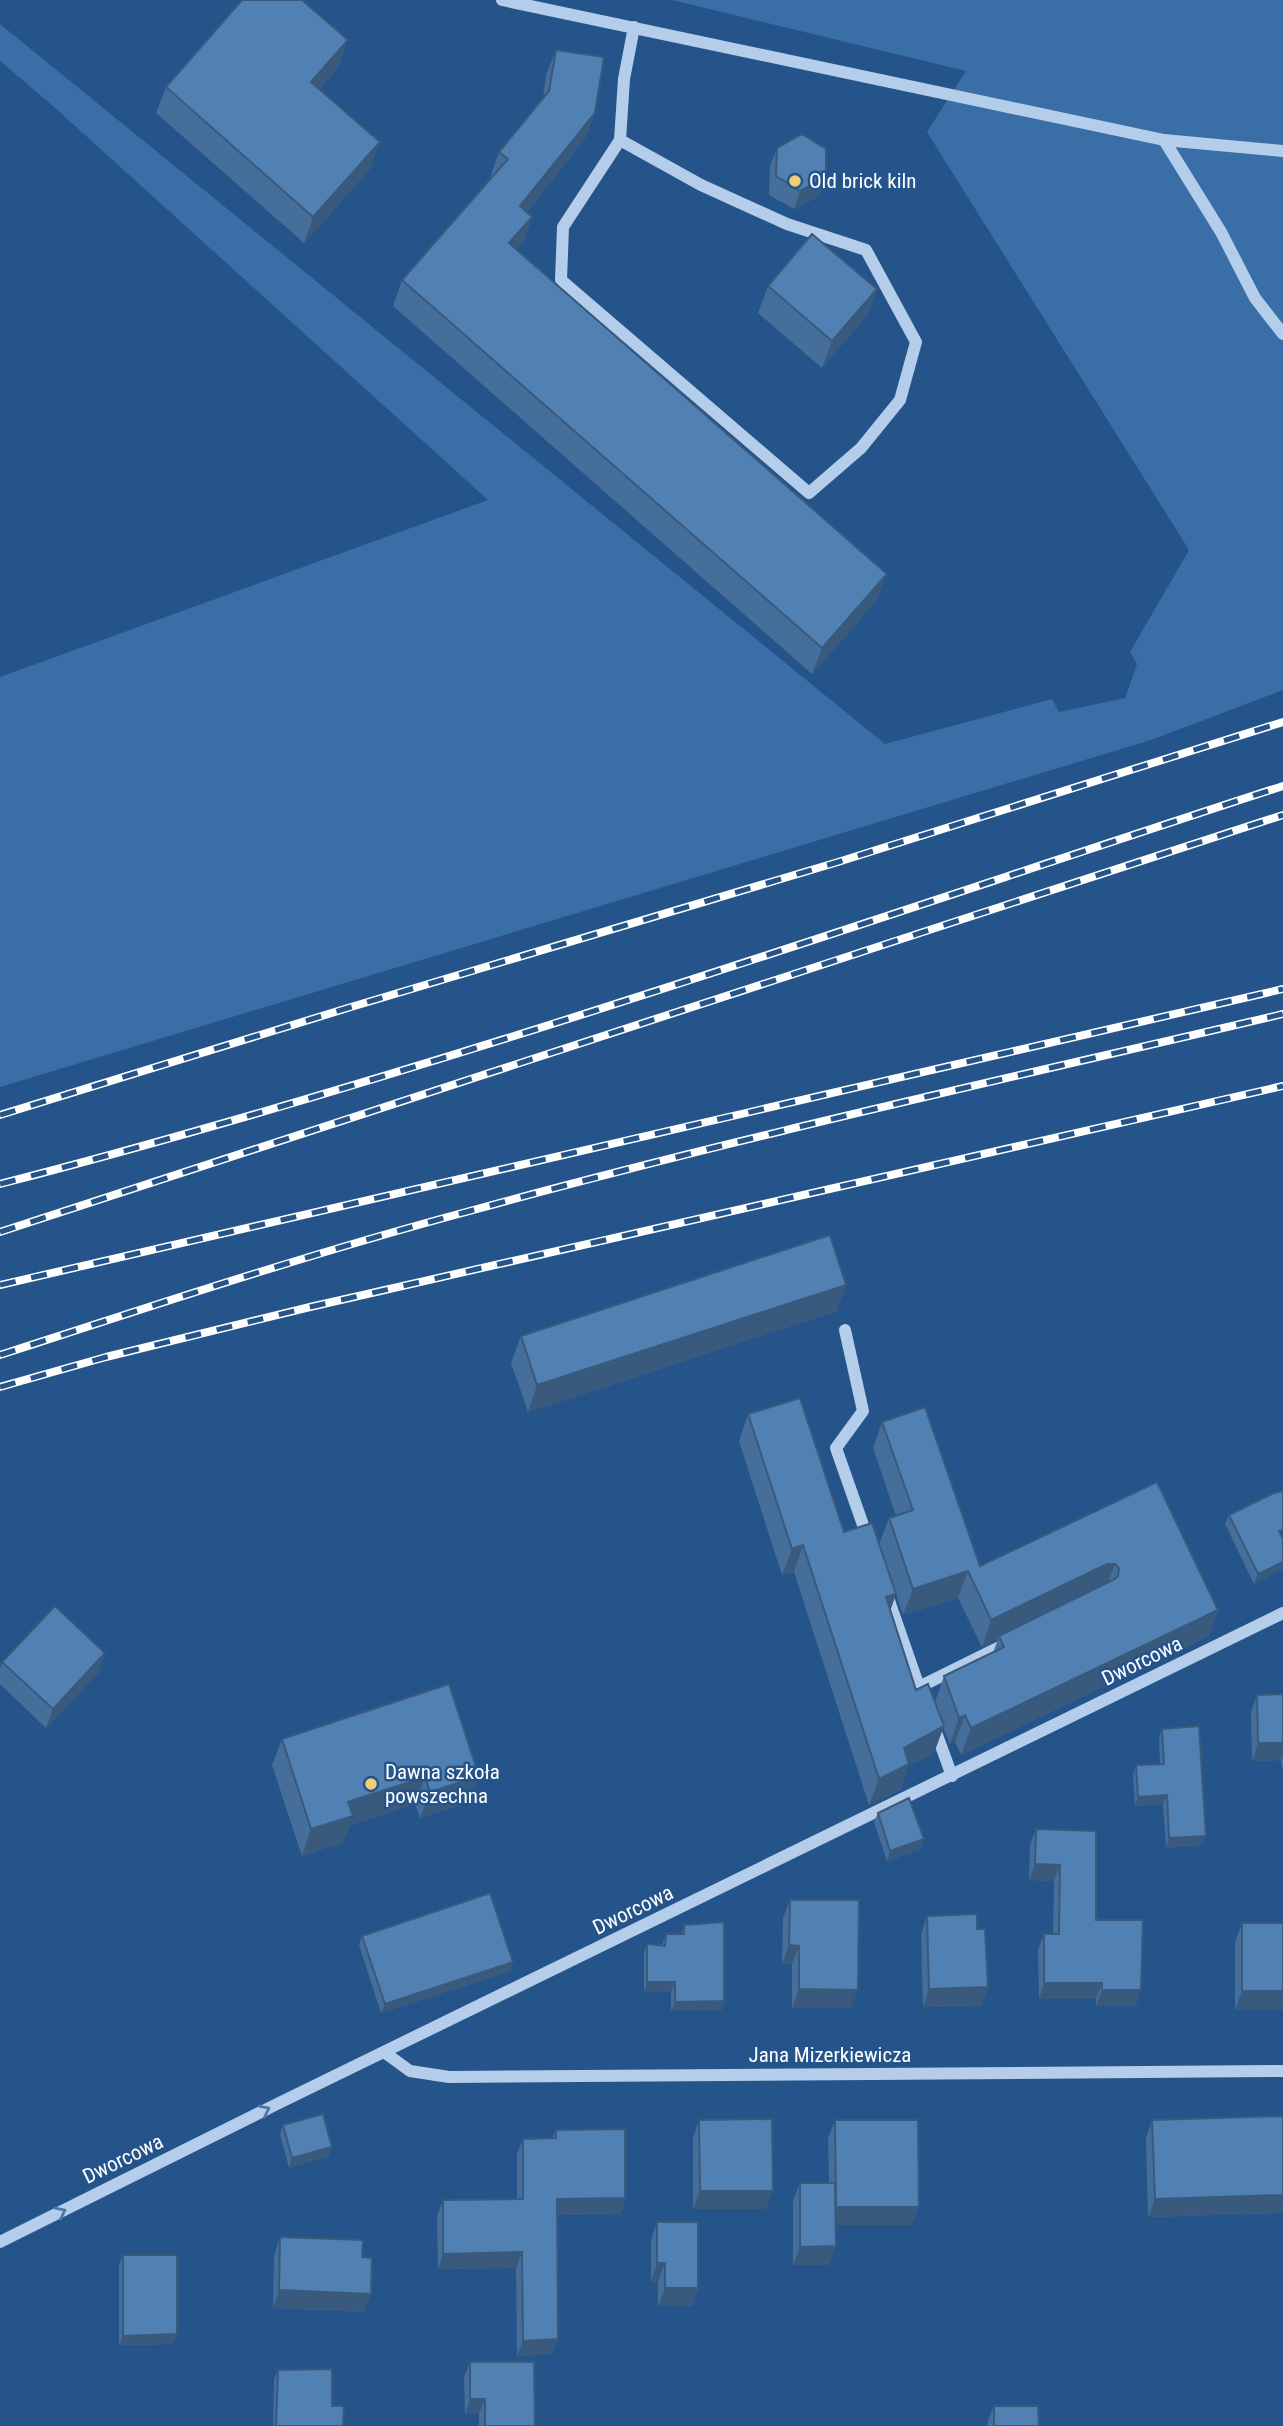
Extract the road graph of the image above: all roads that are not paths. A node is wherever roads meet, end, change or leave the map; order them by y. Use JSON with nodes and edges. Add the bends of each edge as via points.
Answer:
{"nodes":[{"id":1,"x":502,"y":0,"type":"edge"},
{"id":2,"x":634,"y":27,"type":"junction"},
{"id":3,"x":620,"y":140,"type":"junction"},
{"id":4,"x":1164,"y":140,"type":"junction"},
{"id":5,"x":1283,"y":151,"type":"edge"},
{"id":6,"x":1283,"y":334,"type":"edge"},
{"id":7,"x":845,"y":1330,"type":"dead end"},
{"id":8,"x":871,"y":1549,"type":"edge"},
{"id":9,"x":880,"y":1574,"type":"edge"},
{"id":10,"x":1283,"y":1613,"type":"edge"},
{"id":11,"x":1016,"y":1640,"type":"edge"},
{"id":12,"x":919,"y":1687,"type":"junction"},
{"id":13,"x":952,"y":1776,"type":"junction"},
{"id":14,"x":384,"y":2052,"type":"junction"},
{"id":15,"x":1283,"y":2071,"type":"edge"},
{"id":16,"x":0,"y":2242,"type":"edge"}],
"edges":[{"from":1,"to":2,"type":"street"},
{"from":2,"to":3,"type":"street","via":[[624,79]]},
{"from":2,"to":4,"type":"street"},
{"from":3,"to":3,"type":"street","via":[[564,227],[561,280],[809,493],[861,448],[901,400],[916,342],[889,290],[866,250],[738,202]]},
{"from":4,"to":5,"type":"street"},
{"from":4,"to":6,"type":"street","via":[[1255,298]]},
{"from":7,"to":8,"type":"street","via":[[863,1411],[836,1448]]},
{"from":9,"to":12,"type":"street"},
{"from":10,"to":13,"type":"street","name":"Dworcowa"},
{"from":11,"to":12,"type":"street"},
{"from":12,"to":13,"type":"street"},
{"from":13,"to":14,"type":"street","name":"Dworcowa"},
{"from":14,"to":15,"type":"street","name":"Jana Mizerkiewicza","via":[[410,2071],[449,2077]]},
{"from":16,"to":14,"type":"street","name":"Dworcowa","one_way":true}]}
